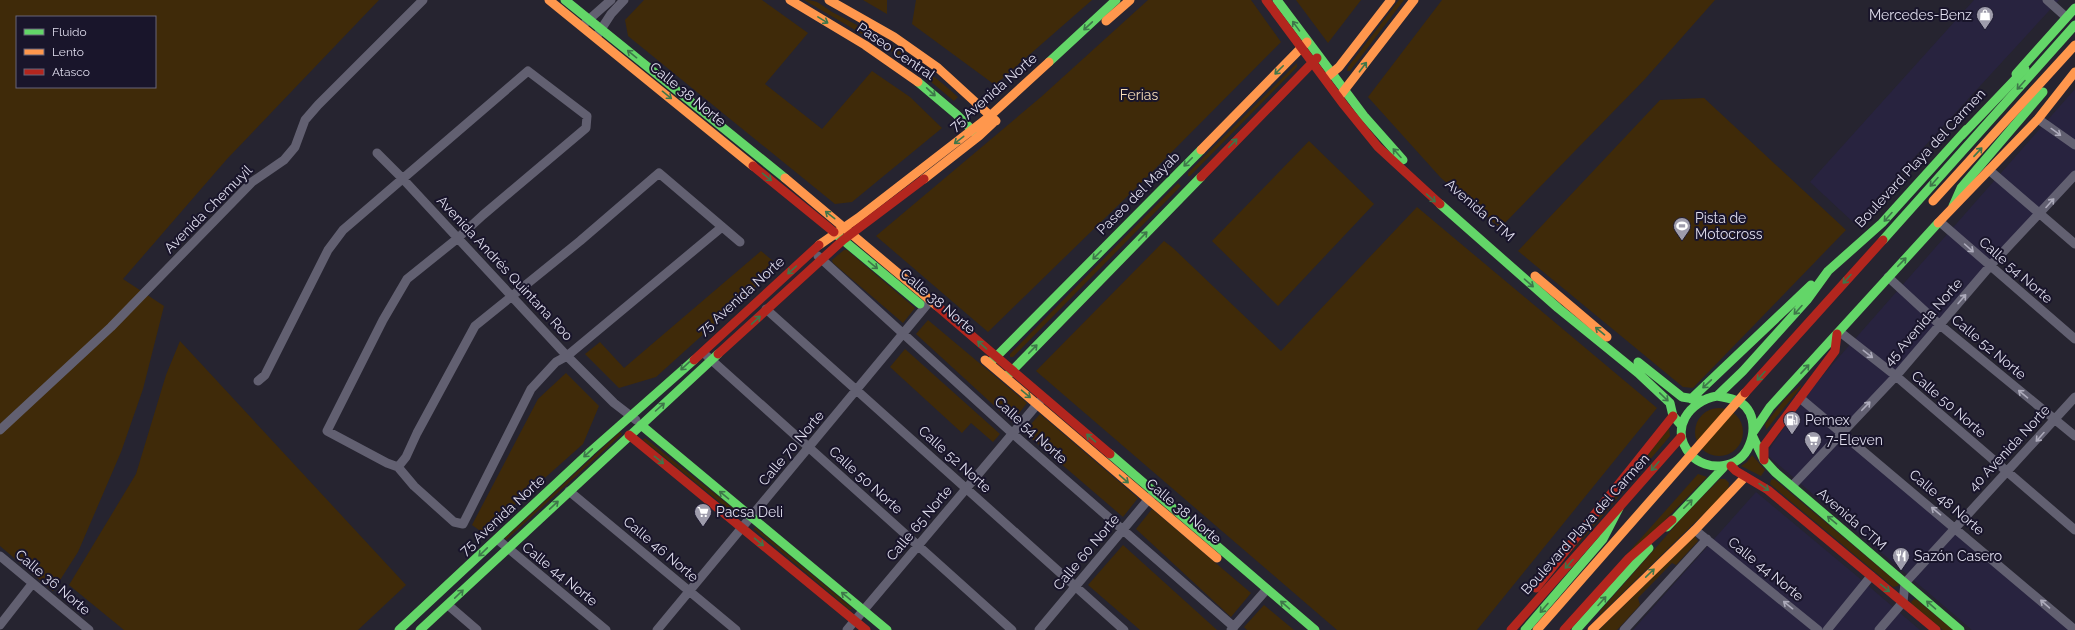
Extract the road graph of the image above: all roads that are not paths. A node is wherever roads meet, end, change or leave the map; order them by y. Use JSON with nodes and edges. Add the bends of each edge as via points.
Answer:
{"nodes":[{"id":1,"x":423,"y":0,"type":"edge"},
{"id":2,"x":549,"y":0,"type":"edge"},
{"id":3,"x":565,"y":0,"type":"edge"},
{"id":4,"x":611,"y":0,"type":"edge"},
{"id":5,"x":624,"y":0,"type":"edge"},
{"id":6,"x":790,"y":0,"type":"edge"},
{"id":7,"x":829,"y":0,"type":"edge"},
{"id":8,"x":1116,"y":0,"type":"edge"},
{"id":9,"x":1130,"y":0,"type":"edge"},
{"id":10,"x":1266,"y":0,"type":"edge"},
{"id":11,"x":1277,"y":0,"type":"edge"},
{"id":12,"x":1391,"y":0,"type":"edge"},
{"id":13,"x":1414,"y":0,"type":"edge"},
{"id":14,"x":2047,"y":0,"type":"edge"},
{"id":15,"x":2075,"y":8,"type":"edge"},
{"id":16,"x":2071,"y":17,"type":"edge"},
{"id":17,"x":585,"y":23,"type":"junction"},
{"id":18,"x":2075,"y":25,"type":"edge"},
{"id":19,"x":599,"y":33,"type":"junction"},
{"id":20,"x":1304,"y":45,"type":"junction"},
{"id":21,"x":2075,"y":45,"type":"edge"},
{"id":22,"x":2075,"y":55,"type":"edge"},
{"id":23,"x":1315,"y":60,"type":"junction"},
{"id":24,"x":2075,"y":72,"type":"edge"},
{"id":25,"x":1328,"y":77,"type":"junction"},
{"id":26,"x":1345,"y":91,"type":"junction"},
{"id":27,"x":1338,"y":98,"type":"junction"},
{"id":28,"x":993,"y":118,"type":"junction"},
{"id":29,"x":2038,"y":118,"type":"junction"},
{"id":30,"x":972,"y":129,"type":"junction"},
{"id":31,"x":979,"y":136,"type":"junction"},
{"id":32,"x":1961,"y":136,"type":"junction"},
{"id":33,"x":2075,"y":145,"type":"edge"},
{"id":34,"x":376,"y":152,"type":"dead end"},
{"id":35,"x":1989,"y":170,"type":"junction"},
{"id":36,"x":2075,"y":175,"type":"edge"},
{"id":37,"x":403,"y":178,"type":"junction"},
{"id":38,"x":1954,"y":206,"type":"junction"},
{"id":39,"x":1927,"y":208,"type":"dead end"},
{"id":40,"x":2040,"y":214,"type":"junction"},
{"id":41,"x":1940,"y":222,"type":"junction"},
{"id":42,"x":844,"y":226,"type":"junction"},
{"id":43,"x":722,"y":227,"type":"junction"},
{"id":44,"x":834,"y":232,"type":"junction"},
{"id":45,"x":853,"y":234,"type":"junction"},
{"id":46,"x":458,"y":238,"type":"junction"},
{"id":47,"x":844,"y":240,"type":"junction"},
{"id":48,"x":740,"y":242,"type":"dead end"},
{"id":49,"x":2075,"y":244,"type":"edge"},
{"id":50,"x":813,"y":251,"type":"junction"},
{"id":51,"x":822,"y":259,"type":"junction"},
{"id":52,"x":1990,"y":266,"type":"junction"},
{"id":53,"x":1828,"y":272,"type":"junction"},
{"id":54,"x":1888,"y":277,"type":"junction"},
{"id":55,"x":512,"y":296,"type":"junction"},
{"id":56,"x":927,"y":305,"type":"junction"},
{"id":57,"x":766,"y":310,"type":"junction"},
{"id":58,"x":1940,"y":325,"type":"junction"},
{"id":59,"x":903,"y":333,"type":"junction"},
{"id":60,"x":1839,"y":333,"type":"junction"},
{"id":61,"x":2075,"y":339,"type":"edge"},
{"id":62,"x":702,"y":351,"type":"junction"},
{"id":63,"x":567,"y":356,"type":"junction"},
{"id":64,"x":993,"y":360,"type":"junction"},
{"id":65,"x":712,"y":361,"type":"junction"},
{"id":66,"x":1012,"y":370,"type":"junction"},
{"id":67,"x":1896,"y":376,"type":"junction"},
{"id":68,"x":1006,"y":377,"type":"junction"},
{"id":69,"x":258,"y":381,"type":"dead end"},
{"id":70,"x":856,"y":391,"type":"junction"},
{"id":71,"x":1717,"y":396,"type":"junction"},
{"id":72,"x":2075,"y":397,"type":"edge"},
{"id":73,"x":1800,"y":398,"type":"junction"},
{"id":74,"x":1691,"y":399,"type":"junction"},
{"id":75,"x":1701,"y":400,"type":"junction"},
{"id":76,"x":1041,"y":401,"type":"junction"},
{"id":77,"x":1752,"y":401,"type":"dead end"},
{"id":78,"x":614,"y":403,"type":"junction"},
{"id":79,"x":1742,"y":413,"type":"dead end"},
{"id":80,"x":632,"y":415,"type":"junction"},
{"id":81,"x":1673,"y":416,"type":"junction"},
{"id":82,"x":2055,"y":420,"type":"junction"},
{"id":83,"x":623,"y":422,"type":"junction"},
{"id":84,"x":641,"y":425,"type":"junction"},
{"id":85,"x":1682,"y":426,"type":"junction"},
{"id":86,"x":0,"y":430,"type":"edge"},
{"id":87,"x":1842,"y":431,"type":"junction"},
{"id":88,"x":1012,"y":433,"type":"junction"},
{"id":89,"x":1754,"y":434,"type":"junction"},
{"id":90,"x":629,"y":435,"type":"junction"},
{"id":91,"x":2075,"y":436,"type":"edge"},
{"id":92,"x":1681,"y":437,"type":"junction"},
{"id":93,"x":810,"y":447,"type":"junction"},
{"id":94,"x":1705,"y":454,"type":"dead end"},
{"id":95,"x":1764,"y":460,"type":"junction"},
{"id":96,"x":398,"y":466,"type":"junction"},
{"id":97,"x":1694,"y":466,"type":"dead end"},
{"id":98,"x":1727,"y":467,"type":"junction"},
{"id":99,"x":2007,"y":472,"type":"junction"},
{"id":100,"x":1745,"y":477,"type":"junction"},
{"id":101,"x":1792,"y":486,"type":"junction"},
{"id":102,"x":967,"y":488,"type":"junction"},
{"id":103,"x":569,"y":490,"type":"junction"},
{"id":104,"x":1154,"y":492,"type":"junction"},
{"id":105,"x":1148,"y":500,"type":"junction"},
{"id":106,"x":1619,"y":508,"type":"junction"},
{"id":107,"x":751,"y":517,"type":"junction"},
{"id":108,"x":1955,"y":527,"type":"junction"},
{"id":109,"x":742,"y":528,"type":"junction"},
{"id":110,"x":1123,"y":530,"type":"junction"},
{"id":111,"x":1695,"y":530,"type":"junction"},
{"id":112,"x":2075,"y":530,"type":"edge"},
{"id":113,"x":496,"y":539,"type":"junction"},
{"id":114,"x":1707,"y":539,"type":"junction"},
{"id":115,"x":918,"y":546,"type":"junction"},
{"id":116,"x":507,"y":549,"type":"junction"},
{"id":117,"x":0,"y":556,"type":"edge"},
{"id":118,"x":1871,"y":576,"type":"junction"},
{"id":119,"x":1905,"y":583,"type":"junction"},
{"id":120,"x":32,"y":584,"type":"junction"},
{"id":121,"x":1075,"y":587,"type":"junction"},
{"id":122,"x":688,"y":590,"type":"junction"},
{"id":123,"x":1264,"y":592,"type":"junction"},
{"id":124,"x":1903,"y":602,"type":"junction"},
{"id":125,"x":448,"y":606,"type":"junction"},
{"id":126,"x":1527,"y":610,"type":"junction"},
{"id":127,"x":864,"y":611,"type":"junction"},
{"id":128,"x":855,"y":621,"type":"junction"},
{"id":129,"x":1561,"y":624,"type":"edge"},
{"id":130,"x":0,"y":625,"type":"edge"},
{"id":131,"x":466,"y":627,"type":"edge"},
{"id":132,"x":1578,"y":627,"type":"edge"},
{"id":133,"x":1233,"y":628,"type":"edge"},
{"id":134,"x":2074,"y":629,"type":"edge"},
{"id":135,"x":89,"y":630,"type":"edge"},
{"id":136,"x":399,"y":630,"type":"edge"},
{"id":137,"x":420,"y":630,"type":"edge"},
{"id":138,"x":477,"y":630,"type":"edge"},
{"id":139,"x":606,"y":630,"type":"edge"},
{"id":140,"x":657,"y":630,"type":"edge"},
{"id":141,"x":736,"y":630,"type":"edge"},
{"id":142,"x":847,"y":630,"type":"edge"},
{"id":143,"x":866,"y":630,"type":"edge"},
{"id":144,"x":887,"y":630,"type":"edge"},
{"id":145,"x":1012,"y":630,"type":"edge"},
{"id":146,"x":1039,"y":630,"type":"edge"},
{"id":147,"x":1124,"y":630,"type":"edge"},
{"id":148,"x":1302,"y":630,"type":"edge"},
{"id":149,"x":1315,"y":630,"type":"edge"},
{"id":150,"x":1511,"y":630,"type":"edge"},
{"id":151,"x":1525,"y":630,"type":"edge"},
{"id":152,"x":1537,"y":630,"type":"edge"},
{"id":153,"x":1592,"y":630,"type":"edge"},
{"id":154,"x":1624,"y":630,"type":"edge"},
{"id":155,"x":1818,"y":630,"type":"edge"},
{"id":156,"x":1827,"y":630,"type":"edge"},
{"id":157,"x":1878,"y":630,"type":"edge"},
{"id":158,"x":1936,"y":630,"type":"edge"},
{"id":159,"x":1960,"y":630,"type":"edge"}],
"edges":[{"from":1,"to":86,"type":"street","name":"Avenida Chemuyil","via":[[318,105],[305,120],[294,147],[284,160],[252,182],[111,327]]},
{"from":2,"to":17,"type":"main road","name":"Calle 38 Norte"},
{"from":3,"to":17,"type":"main road","name":"Calle 38 Norte"},
{"from":4,"to":17,"type":"street"},
{"from":5,"to":19,"type":"street"},
{"from":6,"to":30,"type":"main road","name":"Paseo Central","one_way":true,"via":[[880,54],[927,87]]},
{"from":7,"to":28,"type":"main road","name":"Paseo Central","via":[[894,37],[931,64]]},
{"from":8,"to":28,"type":"main road","name":"75 Avenida Norte","one_way":true},
{"from":9,"to":28,"type":"main road","name":"75 Avenida Norte"},
{"from":10,"to":20,"type":"main road","name":"Avenida CTM"},
{"from":20,"to":11,"type":"main road","name":"Avenida CTM","one_way":true},
{"from":12,"to":25,"type":"main road"},
{"from":26,"to":13,"type":"main road","one_way":true},
{"from":14,"to":16,"type":"street"},
{"from":15,"to":16,"type":"main road","name":"Boulevard Playa del Carmen"},
{"from":16,"to":32,"type":"main road","name":"Boulevard Playa del Carmen"},
{"from":16,"to":32,"type":"main road"},
{"from":17,"to":19,"type":"main road","name":"Calle 38 Norte"},
{"from":18,"to":152,"type":"main road","one_way":true,"bridge":true,"via":[[1684,461]]},
{"from":42,"to":19,"type":"main road","name":"Calle 38 Norte","one_way":true},
{"from":19,"to":44,"type":"main road","name":"Calle 38 Norte","one_way":true},
{"from":20,"to":23,"type":"main road","name":"Avenida CTM"},
{"from":20,"to":64,"type":"main road","name":"Paseo del Mayab","one_way":true},
{"from":39,"to":21,"type":"main road","one_way":true,"bridge":true},
{"from":22,"to":38,"type":"main road","via":[[1961,188]]},
{"from":23,"to":25,"type":"main road","name":"Avenida CTM"},
{"from":66,"to":23,"type":"main road","one_way":true},
{"from":24,"to":29,"type":"main road"},
{"from":25,"to":26,"type":"main road","name":"Avenida CTM"},
{"from":25,"to":27,"type":"main road","name":"Avenida CTM"},
{"from":26,"to":27,"type":"main road"},
{"from":74,"to":26,"type":"main road","name":"Avenida CTM","one_way":true,"via":[[1682,397],[1663,382],[1433,188],[1403,160]]},
{"from":27,"to":81,"type":"main road","name":"Avenida CTM","one_way":true,"via":[[1378,147],[1405,174],[1558,308],[1638,373],[1670,403]]},
{"from":28,"to":30,"type":"main road","name":"75 Avenida Norte"},
{"from":28,"to":31,"type":"main road","name":"75 Avenida Norte"},
{"from":29,"to":33,"type":"street","one_way":true},
{"from":29,"to":35,"type":"main road"},
{"from":30,"to":31,"type":"main road","name":"Paseo Central"},
{"from":30,"to":42,"type":"main road","name":"75 Avenida Norte","one_way":true,"via":[[858,218]]},
{"from":31,"to":45,"type":"main road","name":"75 Avenida Norte"},
{"from":32,"to":53,"type":"main road","name":"Boulevard Playa del Carmen","one_way":true,"via":[[1882,223]]},
{"from":34,"to":37,"type":"street","name":"Avenida Andrés Quintana Roo"},
{"from":35,"to":38,"type":"main road"},
{"from":35,"to":40,"type":"street"},
{"from":40,"to":36,"type":"street","name":"45 Avenida Norte","one_way":true},
{"from":37,"to":46,"type":"street","name":"Avenida Andrés Quintana Roo"},
{"from":37,"to":46,"type":"street","via":[[528,71],[588,116],[586,128]]},
{"from":37,"to":69,"type":"street","via":[[343,230],[328,250],[268,368]]},
{"from":38,"to":41,"type":"main road"},
{"from":40,"to":49,"type":"street"},
{"from":40,"to":52,"type":"street","name":"45 Avenida Norte"},
{"from":41,"to":52,"type":"street","name":"Calle 54 Norte","one_way":true},
{"from":54,"to":41,"type":"main road","one_way":true},
{"from":42,"to":44,"type":"main road","name":"75 Avenida Norte"},
{"from":42,"to":45,"type":"main road","name":"Calle 38 Norte"},
{"from":43,"to":48,"type":"street"},
{"from":43,"to":55,"type":"street","via":[[659,172]]},
{"from":43,"to":63,"type":"street"},
{"from":44,"to":47,"type":"main road","name":"Calle 38 Norte"},
{"from":44,"to":50,"type":"main road","name":"75 Avenida Norte"},
{"from":45,"to":47,"type":"main road","name":"75 Avenida Norte"},
{"from":45,"to":56,"type":"main road","name":"Calle 38 Norte"},
{"from":46,"to":55,"type":"street","name":"Avenida Andrés Quintana Roo"},
{"from":46,"to":96,"type":"street","via":[[407,279],[383,320],[327,431],[387,463]]},
{"from":47,"to":51,"type":"main road","name":"75 Avenida Norte"},
{"from":47,"to":56,"type":"main road","name":"Calle 38 Norte","one_way":true},
{"from":50,"to":51,"type":"street","name":"Calle 54 Norte"},
{"from":50,"to":62,"type":"main road","name":"75 Avenida Norte","one_way":true},
{"from":51,"to":57,"type":"main road","name":"75 Avenida Norte"},
{"from":51,"to":59,"type":"street","name":"Calle 54 Norte"},
{"from":58,"to":52,"type":"street","name":"45 Avenida Norte","one_way":true},
{"from":52,"to":61,"type":"street","name":"Calle 54 Norte"},
{"from":53,"to":71,"type":"main road","name":"Boulevard Playa del Carmen","one_way":true,"via":[[1807,300]]},
{"from":53,"to":74,"type":"main road","one_way":true,"via":[[1791,302]]},
{"from":54,"to":58,"type":"street","name":"Calle 52 Norte"},
{"from":54,"to":60,"type":"main road"},
{"from":55,"to":63,"type":"street","name":"Avenida Andrés Quintana Roo"},
{"from":55,"to":96,"type":"street","via":[[475,326],[406,457]]},
{"from":56,"to":59,"type":"street","name":"Calle 70 Norte"},
{"from":56,"to":64,"type":"main road","name":"Calle 38 Norte"},
{"from":65,"to":57,"type":"main road","name":"75 Avenida Norte","one_way":true},
{"from":57,"to":70,"type":"street","name":"Calle 52 Norte"},
{"from":58,"to":67,"type":"street","name":"45 Avenida Norte"},
{"from":82,"to":58,"type":"street","name":"Calle 52 Norte","one_way":true},
{"from":59,"to":70,"type":"street","name":"Calle 70 Norte"},
{"from":59,"to":88,"type":"street","name":"Calle 54 Norte"},
{"from":60,"to":67,"type":"street","name":"Calle 50 Norte","one_way":true},
{"from":60,"to":73,"type":"main road","via":[[1835,351]]},
{"from":89,"to":60,"type":"main road","one_way":true,"via":[[1770,407]]},
{"from":62,"to":65,"type":"street","name":"Calle 50 Norte"},
{"from":62,"to":80,"type":"main road","name":"75 Avenida Norte","one_way":true},
{"from":63,"to":78,"type":"street","name":"Avenida Andrés Quintana Roo"},
{"from":63,"to":96,"type":"street","via":[[556,362],[531,389],[463,524],[454,522],[414,486]]},
{"from":64,"to":66,"type":"main road","name":"Calle 38 Norte"},
{"from":64,"to":68,"type":"main road","name":"Calle 38 Norte"},
{"from":84,"to":65,"type":"main road","name":"75 Avenida Norte","one_way":true},
{"from":65,"to":93,"type":"street","name":"Calle 50 Norte"},
{"from":66,"to":68,"type":"main road"},
{"from":66,"to":76,"type":"main road","name":"Calle 38 Norte"},
{"from":87,"to":67,"type":"street","name":"45 Avenida Norte","one_way":true},
{"from":67,"to":99,"type":"street","name":"Calle 50 Norte"},
{"from":68,"to":76,"type":"main road","name":"Calle 38 Norte","one_way":true},
{"from":70,"to":93,"type":"street","name":"Calle 70 Norte"},
{"from":70,"to":102,"type":"street","name":"Calle 52 Norte"},
{"from":71,"to":75,"type":"main road"},
{"from":71,"to":89,"type":"main road","via":[[1731,396],[1745,404],[1753,416]]},
{"from":72,"to":82,"type":"street","name":"40 Avenida Norte"},
{"from":73,"to":87,"type":"street","name":"Calle 48 Norte"},
{"from":73,"to":95,"type":"main road","via":[[1764,446]]},
{"from":74,"to":75,"type":"main road","name":"Avenida CTM"},
{"from":75,"to":85,"type":"main road","via":[[1685,416]]},
{"from":76,"to":88,"type":"street","name":"Calle 65 Norte"},
{"from":104,"to":76,"type":"main road","name":"Calle 38 Norte","one_way":true},
{"from":76,"to":105,"type":"main road","name":"Calle 38 Norte","one_way":true},
{"from":77,"to":79,"type":"main road"},
{"from":78,"to":80,"type":"street","name":"Avenida Andrés Quintana Roo"},
{"from":78,"to":83,"type":"street","name":"Avenida Andrés Quintana Roo"},
{"from":80,"to":83,"type":"main road","name":"75 Avenida Norte"},
{"from":80,"to":84,"type":"street","name":"Avenida Andrés Quintana Roo"},
{"from":81,"to":85,"type":"main road","name":"Avenida CTM"},
{"from":81,"to":126,"type":"main road","via":[[1558,559],[1529,598]]},
{"from":82,"to":91,"type":"street","name":"Calle 52 Norte"},
{"from":82,"to":99,"type":"street","name":"40 Avenida Norte","one_way":true},
{"from":83,"to":90,"type":"street","name":"Avenida Andrés Quintana Roo"},
{"from":83,"to":113,"type":"main road","name":"75 Avenida Norte","one_way":true},
{"from":84,"to":90,"type":"main road","name":"75 Avenida Norte"},
{"from":107,"to":84,"type":"main road","name":"Avenida Andrés Quintana Roo","one_way":true},
{"from":85,"to":92,"type":"main road"},
{"from":87,"to":101,"type":"street","name":"45 Avenida Norte"},
{"from":108,"to":87,"type":"street","name":"Calle 48 Norte","one_way":true},
{"from":88,"to":102,"type":"street","name":"Calle 65 Norte"},
{"from":88,"to":110,"type":"street","name":"Calle 54 Norte"},
{"from":89,"to":95,"type":"main road","name":"Avenida CTM"},
{"from":89,"to":98,"type":"main road","via":[[1750,446]]},
{"from":90,"to":103,"type":"main road","name":"75 Avenida Norte"},
{"from":90,"to":109,"type":"main road","name":"Avenida Andrés Quintana Roo","one_way":true},
{"from":92,"to":98,"type":"main road","via":[[1690,454],[1700,462]]},
{"from":92,"to":106,"type":"main road","name":"Boulevard Playa del Carmen","one_way":true},
{"from":93,"to":107,"type":"street","name":"Calle 70 Norte"},
{"from":93,"to":115,"type":"street","name":"Calle 50 Norte"},
{"from":94,"to":97,"type":"main road"},
{"from":95,"to":101,"type":"main road","name":"Avenida CTM"},
{"from":98,"to":100,"type":"main road"},
{"from":132,"to":98,"type":"main road","one_way":true,"via":[[1655,533]]},
{"from":99,"to":108,"type":"street","name":"40 Avenida Norte"},
{"from":99,"to":112,"type":"street","name":"Calle 50 Norte"},
{"from":100,"to":111,"type":"main road"},
{"from":100,"to":118,"type":"main road","one_way":true,"via":[[1768,490]]},
{"from":119,"to":101,"type":"main road","name":"Avenida CTM","one_way":true},
{"from":102,"to":115,"type":"street","name":"Calle 65 Norte"},
{"from":102,"to":121,"type":"street","name":"Calle 52 Norte"},
{"from":116,"to":103,"type":"main road","name":"75 Avenida Norte","one_way":true},
{"from":103,"to":122,"type":"street","name":"Calle 46 Norte"},
{"from":104,"to":105,"type":"street","name":"Calle 60 Norte"},
{"from":104,"to":123,"type":"main road","name":"Calle 38 Norte"},
{"from":105,"to":110,"type":"street","name":"Calle 60 Norte"},
{"from":105,"to":123,"type":"main road","name":"Calle 38 Norte"},
{"from":106,"to":126,"type":"main road","name":"Boulevard Playa del Carmen","one_way":true},
{"from":106,"to":151,"type":"main road","one_way":true,"via":[[1603,539]]},
{"from":107,"to":109,"type":"street","name":"Calle 70 Norte"},
{"from":127,"to":107,"type":"main road","name":"Avenida Andrés Quintana Roo","one_way":true},
{"from":108,"to":119,"type":"street","name":"40 Avenida Norte"},
{"from":134,"to":108,"type":"street","name":"Calle 48 Norte","one_way":true},
{"from":109,"to":122,"type":"street","name":"Calle 70 Norte"},
{"from":109,"to":128,"type":"main road","name":"Avenida Andrés Quintana Roo","one_way":true},
{"from":110,"to":121,"type":"street","name":"Calle 60 Norte"},
{"from":110,"to":133,"type":"street","name":"Calle 54 Norte"},
{"from":111,"to":114,"type":"street","name":"Calle 44 Norte"},
{"from":153,"to":111,"type":"main road","one_way":true},
{"from":113,"to":116,"type":"street","name":"Calle 44 Norte"},
{"from":113,"to":136,"type":"main road","name":"75 Avenida Norte","one_way":true},
{"from":114,"to":154,"type":"street"},
{"from":155,"to":114,"type":"street","name":"Calle 44 Norte","one_way":true},
{"from":115,"to":127,"type":"street","name":"Calle 65 Norte"},
{"from":115,"to":145,"type":"street","name":"Calle 50 Norte"},
{"from":125,"to":116,"type":"main road","name":"75 Avenida Norte","one_way":true},
{"from":116,"to":139,"type":"street","name":"Calle 44 Norte"},
{"from":117,"to":120,"type":"street","name":"Calle 36 Norte"},
{"from":118,"to":124,"type":"main road","one_way":true},
{"from":118,"to":156,"type":"street"},
{"from":119,"to":124,"type":"street"},
{"from":159,"to":119,"type":"main road","name":"Avenida CTM","one_way":true},
{"from":120,"to":130,"type":"street"},
{"from":120,"to":135,"type":"street","name":"Calle 36 Norte"},
{"from":121,"to":146,"type":"street","name":"Calle 60 Norte"},
{"from":121,"to":147,"type":"street","name":"Calle 52 Norte"},
{"from":122,"to":140,"type":"street","name":"Calle 70 Norte"},
{"from":122,"to":141,"type":"street","name":"Calle 46 Norte"},
{"from":123,"to":133,"type":"street"},
{"from":123,"to":148,"type":"main road","name":"Calle 38 Norte"},
{"from":149,"to":123,"type":"main road","name":"Calle 38 Norte","one_way":true},
{"from":124,"to":157,"type":"street"},
{"from":124,"to":158,"type":"main road"},
{"from":125,"to":131,"type":"street"},
{"from":125,"to":137,"type":"main road","name":"75 Avenida Norte"},
{"from":126,"to":150,"type":"main road","name":"Boulevard Playa del Carmen"},
{"from":127,"to":128,"type":"street","name":"Calle 65 Norte"},
{"from":127,"to":144,"type":"main road","name":"Avenida Andrés Quintana Roo"},
{"from":128,"to":142,"type":"street","name":"Calle 65 Norte"},
{"from":128,"to":143,"type":"main road","name":"Avenida Andrés Quintana Roo"},
{"from":129,"to":132,"type":"main road"},
{"from":131,"to":138,"type":"street"}]}
